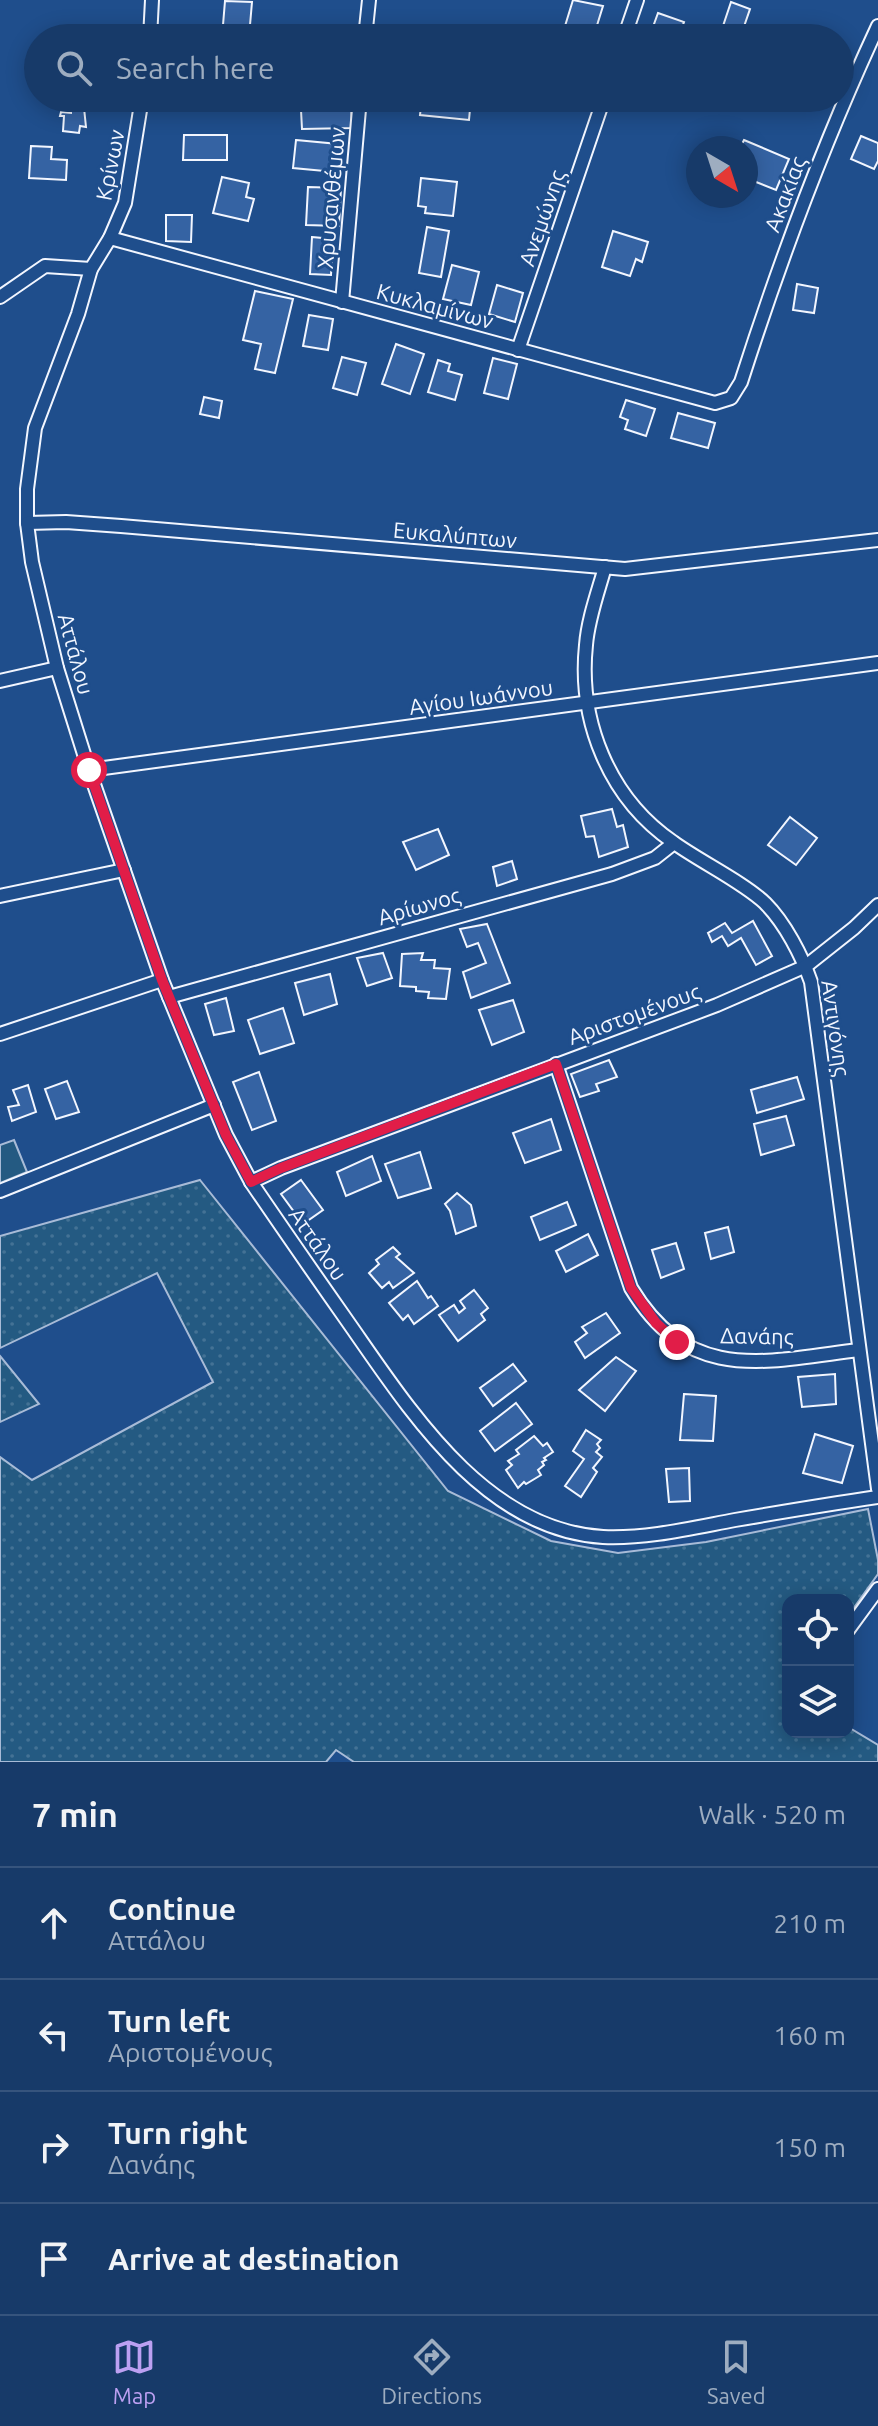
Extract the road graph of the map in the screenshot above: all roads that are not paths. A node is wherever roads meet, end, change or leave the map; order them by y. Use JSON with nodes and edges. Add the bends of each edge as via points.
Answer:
{"nodes":[{"id":1,"x":152,"y":0,"type":"edge"},
{"id":2,"x":369,"y":0,"type":"edge"},
{"id":3,"x":637,"y":0,"type":"edge"},
{"id":4,"x":151,"y":24,"type":"edge"},
{"id":5,"x":366,"y":24,"type":"edge"},
{"id":6,"x":629,"y":24,"type":"edge"},
{"id":7,"x":878,"y":26,"type":"edge"},
{"id":8,"x":854,"y":77,"type":"edge"},
{"id":9,"x":140,"y":112,"type":"edge"},
{"id":10,"x":359,"y":112,"type":"edge"},
{"id":11,"x":599,"y":112,"type":"edge"},
{"id":12,"x":839,"y":112,"type":"edge"},
{"id":13,"x":110,"y":238,"type":"junction"},
{"id":14,"x":91,"y":269,"type":"junction"},
{"id":15,"x":0,"y":297,"type":"edge"},
{"id":16,"x":342,"y":302,"type":"junction"},
{"id":17,"x":518,"y":350,"type":"junction"},
{"id":18,"x":741,"y":382,"type":"joint"},
{"id":19,"x":27,"y":523,"type":"junction"},
{"id":20,"x":878,"y":540,"type":"edge"},
{"id":21,"x":605,"y":567,"type":"junction"},
{"id":22,"x":878,"y":663,"type":"edge"},
{"id":23,"x":57,"y":668,"type":"junction"},
{"id":24,"x":0,"y":681,"type":"edge"},
{"id":25,"x":586,"y":703,"type":"junction"},
{"id":26,"x":89,"y":770,"type":"junction"},
{"id":27,"x":674,"y":843,"type":"junction"},
{"id":28,"x":124,"y":870,"type":"junction"},
{"id":29,"x":0,"y":896,"type":"edge"},
{"id":30,"x":878,"y":905,"type":"edge"},
{"id":31,"x":806,"y":966,"type":"junction"},
{"id":32,"x":162,"y":980,"type":"junction"},
{"id":33,"x":169,"y":997,"type":"junction"},
{"id":34,"x":0,"y":1034,"type":"edge"},
{"id":35,"x":556,"y":1064,"type":"junction"},
{"id":36,"x":214,"y":1105,"type":"junction"},
{"id":37,"x":251,"y":1182,"type":"junction"},
{"id":38,"x":0,"y":1191,"type":"edge"},
{"id":39,"x":858,"y":1350,"type":"junction"},
{"id":40,"x":878,"y":1489,"type":"edge"},
{"id":41,"x":878,"y":1497,"type":"edge"},
{"id":42,"x":878,"y":1589,"type":"edge"},
{"id":43,"x":854,"y":1622,"type":"edge"}],
"edges":[{"from":1,"to":4,"type":"street"},
{"from":2,"to":5,"type":"street"},
{"from":3,"to":6,"type":"street"},
{"from":7,"to":8,"type":"street","name":"Ακακίας"},
{"from":9,"to":13,"type":"street","name":"Κρίνων","via":[[128,191]]},
{"from":10,"to":16,"type":"street","name":"Χρυσανθέμων"},
{"from":11,"to":17,"type":"street","name":"Ανεμώνης"},
{"from":12,"to":18,"type":"street","name":"Ακακίας","via":[[779,264]]},
{"from":13,"to":14,"type":"street","name":"Αττάλου"},
{"from":13,"to":16,"type":"street","name":"Κυκλαμίνων"},
{"from":14,"to":15,"type":"street","via":[[45,266]]},
{"from":14,"to":19,"type":"street","name":"Αττάλου","via":[[35,428]]},
{"from":16,"to":17,"type":"street","name":"Κυκλαμίνων"},
{"from":17,"to":18,"type":"street","name":"Κυκλαμίνων","via":[[715,403],[731,398]]},
{"from":19,"to":21,"type":"street","name":"Ευκαλύπτων","via":[[121,526]]},
{"from":19,"to":23,"type":"street","name":"Αττάλου"},
{"from":20,"to":21,"type":"street","name":"Ευκαλύπτων","via":[[636,568]]},
{"from":21,"to":25,"type":"street","name":"Αντιγόνης","via":[[586,641]]},
{"from":22,"to":25,"type":"street","name":"Αγίου Ιωάννου"},
{"from":23,"to":24,"type":"street"},
{"from":23,"to":26,"type":"street","name":"Αττάλου"},
{"from":25,"to":26,"type":"street","name":"Αγίου Ιωάννου"},
{"from":25,"to":27,"type":"street","name":"Αντιγόνης","via":[[597,741],[623,794],[645,821]]},
{"from":26,"to":28,"type":"street","name":"Αττάλου"},
{"from":27,"to":31,"type":"street","name":"Αντιγόνης","via":[[768,905]]},
{"from":27,"to":33,"type":"street","name":"Αρίωνος","via":[[655,858],[612,874]]},
{"from":28,"to":29,"type":"street"},
{"from":28,"to":32,"type":"street","name":"Αττάλου"},
{"from":30,"to":31,"type":"street","name":"Αριστομένους"},
{"from":31,"to":35,"type":"street","name":"Αριστομένους"},
{"from":31,"to":39,"type":"street","name":"Αντιγόνης"},
{"from":32,"to":33,"type":"street","name":"Αττάλου"},
{"from":32,"to":34,"type":"street"},
{"from":33,"to":36,"type":"street","name":"Αττάλου"},
{"from":35,"to":37,"type":"street","name":"Αριστομένους"},
{"from":35,"to":39,"type":"street","name":"Δανάης","via":[[631,1288],[665,1332],[691,1349],[727,1359],[776,1360]]},
{"from":36,"to":37,"type":"street","name":"Αττάλου"},
{"from":36,"to":38,"type":"street"},
{"from":37,"to":41,"type":"street","name":"Αττάλου","via":[[436,1440],[472,1478],[516,1509],[570,1531],[612,1537]]},
{"from":39,"to":40,"type":"street","name":"Αντιγόνης"},
{"from":42,"to":43,"type":"street"}]}
